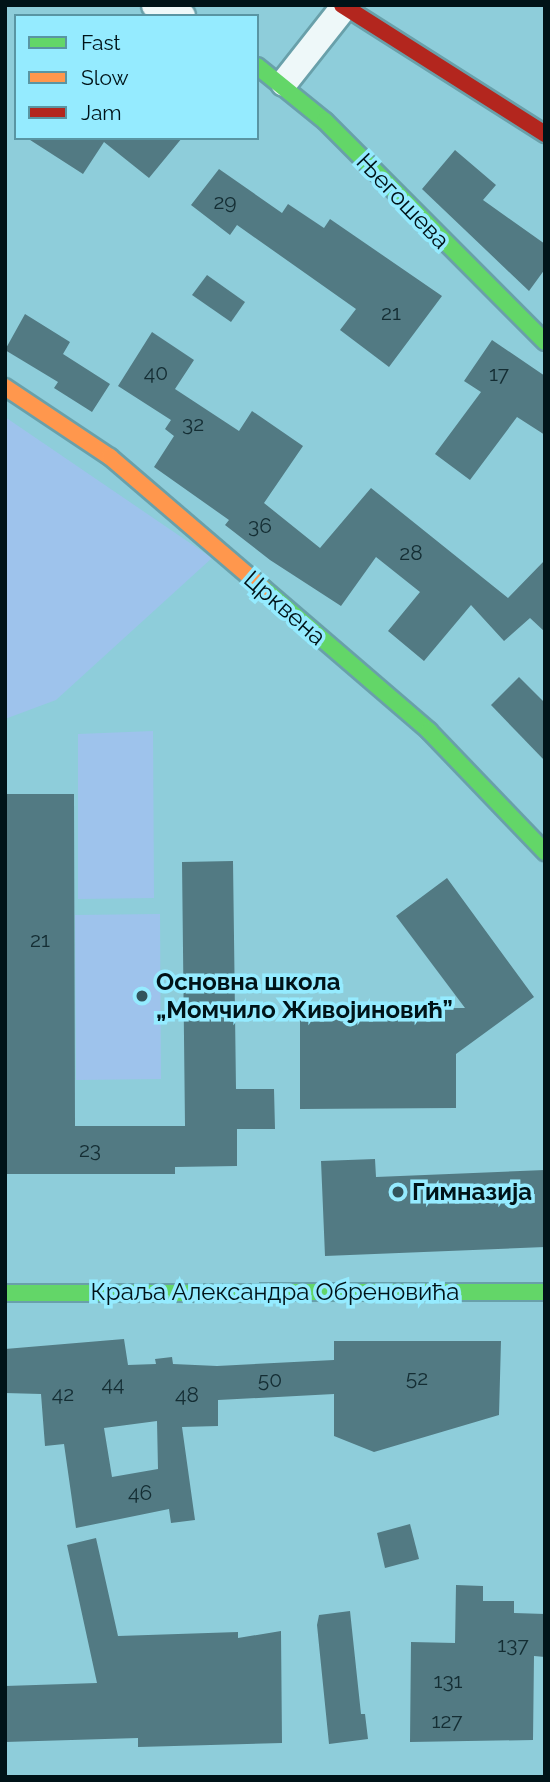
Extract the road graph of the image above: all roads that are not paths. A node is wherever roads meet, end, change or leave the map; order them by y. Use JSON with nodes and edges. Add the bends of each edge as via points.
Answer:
{"nodes":[{"id":1,"x":155,"y":5,"type":"edge"},
{"id":2,"x":343,"y":6,"type":"edge"},
{"id":3,"x":177,"y":14,"type":"edge"},
{"id":4,"x":259,"y":67,"type":"edge"},
{"id":5,"x":284,"y":83,"type":"junction"},
{"id":6,"x":545,"y":134,"type":"edge"},
{"id":7,"x":545,"y":342,"type":"edge"},
{"id":8,"x":5,"y":387,"type":"edge"},
{"id":9,"x":545,"y":852,"type":"edge"},
{"id":10,"x":545,"y":1292,"type":"edge"},
{"id":11,"x":5,"y":1293,"type":"edge"}],
"edges":[{"from":1,"to":3,"type":"street"},
{"from":2,"to":5,"type":"street"},
{"from":2,"to":6,"type":"street"},
{"from":4,"to":5,"type":"street","name":"Његошева"},
{"from":5,"to":7,"type":"street","name":"Његошева"},
{"from":8,"to":9,"type":"street","name":"Црквена","via":[[110,457],[419,723]]},
{"from":10,"to":11,"type":"street","name":"Краља Александра Обреновића"}]}
